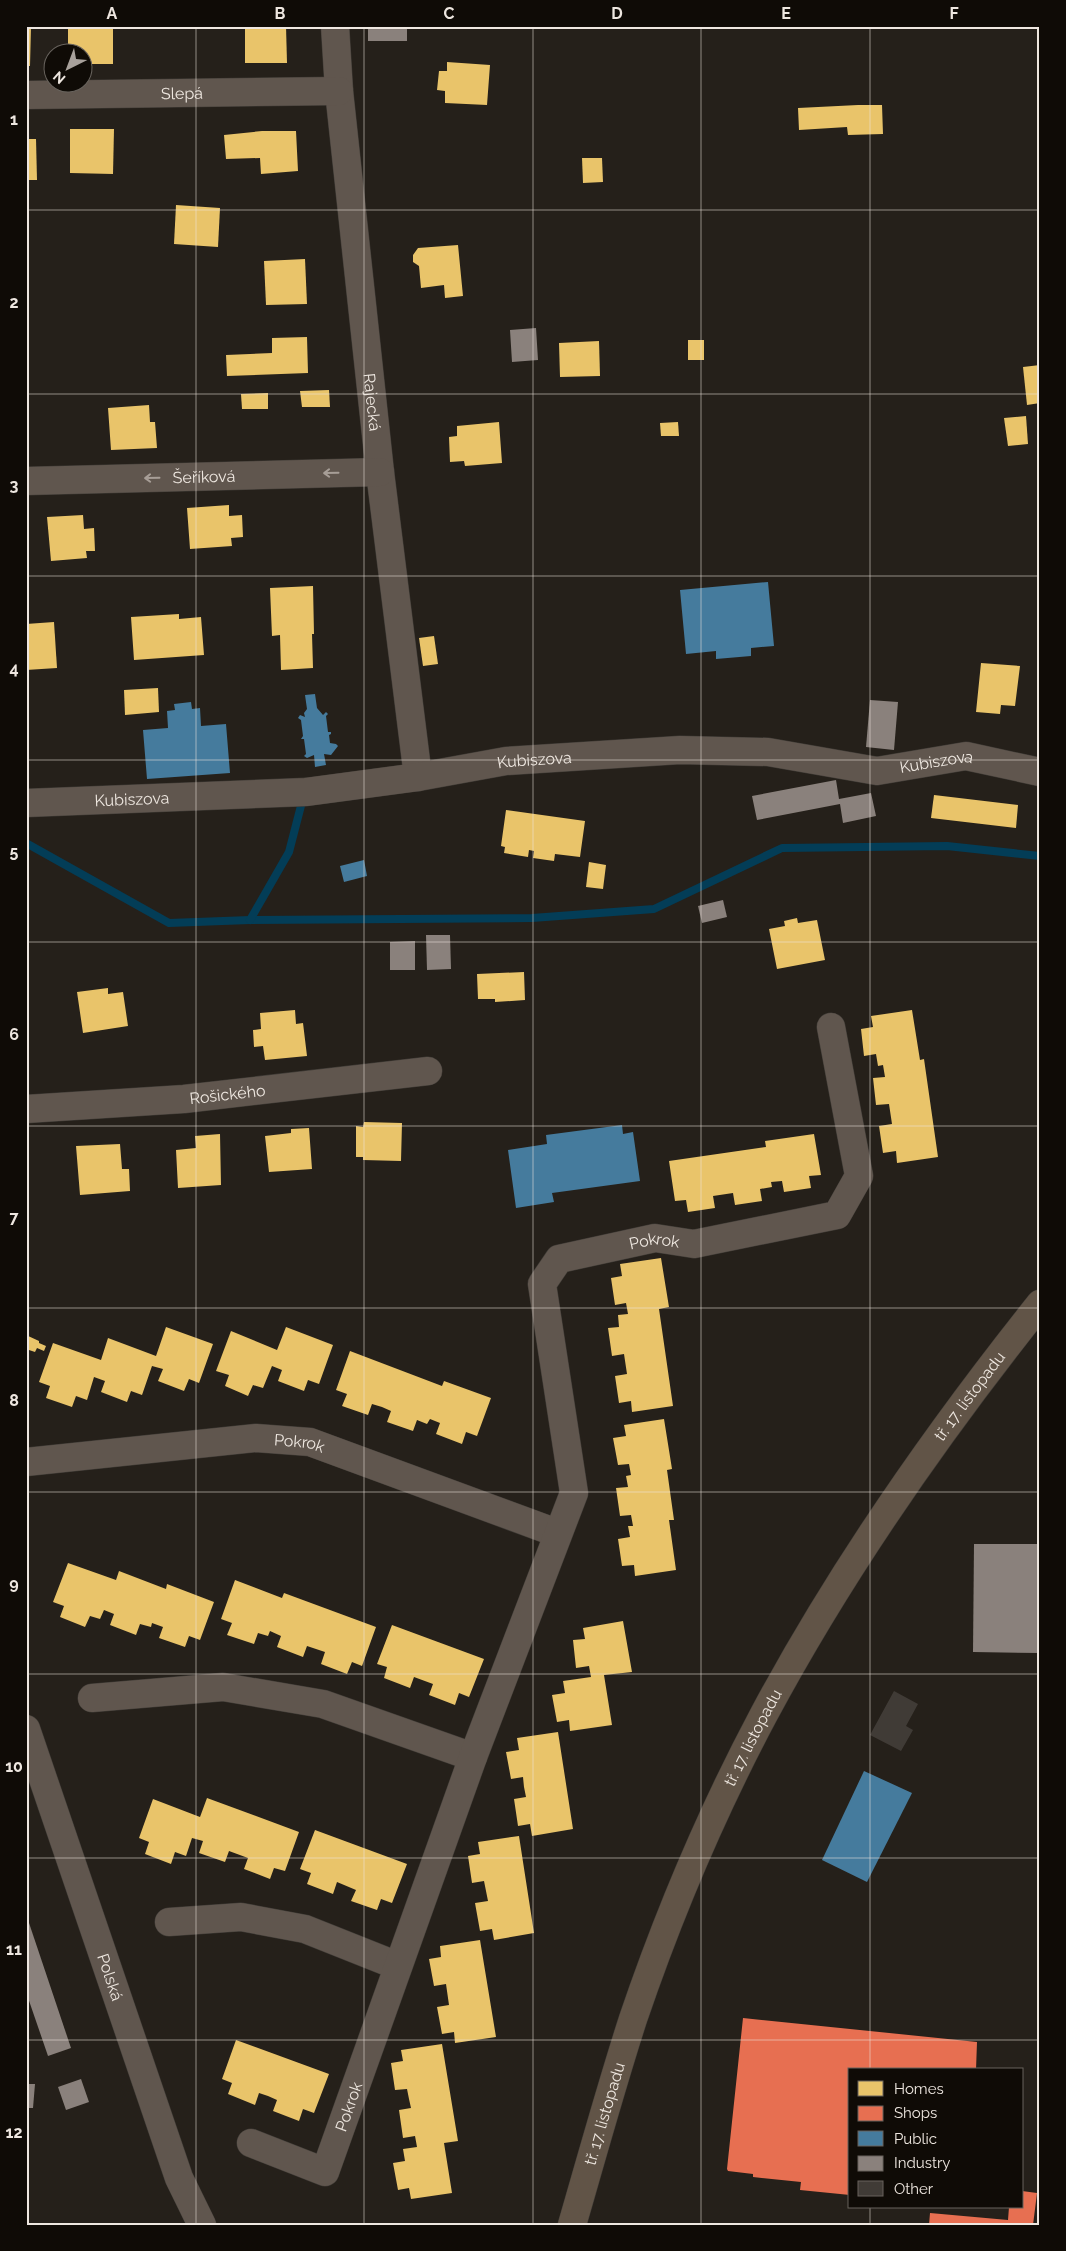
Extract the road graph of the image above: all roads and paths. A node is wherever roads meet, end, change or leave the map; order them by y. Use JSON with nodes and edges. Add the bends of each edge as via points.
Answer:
{"nodes":[{"id":1,"x":335,"y":26,"type":"edge"},
{"id":2,"x":339,"y":91,"type":"junction"},
{"id":3,"x":26,"y":95,"type":"edge"},
{"id":4,"x":380,"y":472,"type":"junction"},
{"id":5,"x":26,"y":481,"type":"edge"},
{"id":6,"x":1040,"y":772,"type":"edge"},
{"id":7,"x":418,"y":777,"type":"junction"},
{"id":8,"x":26,"y":803,"type":"edge"},
{"id":9,"x":831,"y":1027,"type":"dead end"},
{"id":10,"x":428,"y":1071,"type":"dead end"},
{"id":11,"x":26,"y":1109,"type":"edge"},
{"id":12,"x":1039,"y":1305,"type":"edge"},
{"id":13,"x":26,"y":1462,"type":"edge"},
{"id":14,"x":557,"y":1533,"type":"junction"},
{"id":15,"x":92,"y":1698,"type":"dead end"},
{"id":16,"x":26,"y":1729,"type":"edge"},
{"id":17,"x":473,"y":1757,"type":"junction"},
{"id":18,"x":169,"y":1922,"type":"dead end"},
{"id":19,"x":398,"y":1966,"type":"junction"},
{"id":20,"x":251,"y":2143,"type":"dead end"},
{"id":21,"x":202,"y":2225,"type":"edge"},
{"id":22,"x":572,"y":2225,"type":"edge"}],
"edges":[{"from":1,"to":2,"type":"street","name":"Rajecká"},
{"from":2,"to":3,"type":"street","name":"Slepá"},
{"from":2,"to":4,"type":"street","name":"Rajecká"},
{"from":4,"to":5,"type":"street","name":"Šeříková","one_way":true},
{"from":4,"to":7,"type":"street","name":"Rajecká"},
{"from":6,"to":7,"type":"street","name":"Kubiszova","via":[[966,756],[877,771],[768,752],[680,750],[506,761]]},
{"from":7,"to":8,"type":"street","name":"Kubiszova","via":[[306,792]]},
{"from":9,"to":14,"type":"street","name":"Pokrok","via":[[859,1176],[837,1215],[694,1244],[655,1238],[559,1259],[542,1284],[574,1494]]},
{"from":10,"to":11,"type":"street","name":"Rošického","via":[[184,1099]]},
{"from":12,"to":22,"type":"main road","name":"tř. 17. listopadu","via":[[993,1363],[865,1542],[762,1717],[700,1850],[661,1944],[633,2019]]},
{"from":13,"to":14,"type":"street","name":"Pokrok","via":[[256,1438],[310,1442]]},
{"from":14,"to":17,"type":"street","name":"Pokrok"},
{"from":15,"to":17,"type":"street","via":[[223,1687],[323,1704]]},
{"from":16,"to":21,"type":"street","name":"Polská","via":[[179,2178]]},
{"from":17,"to":19,"type":"street","name":"Pokrok"},
{"from":18,"to":19,"type":"street","via":[[241,1917],[305,1928]]},
{"from":19,"to":20,"type":"street","name":"Pokrok","via":[[325,2172]]}]}
